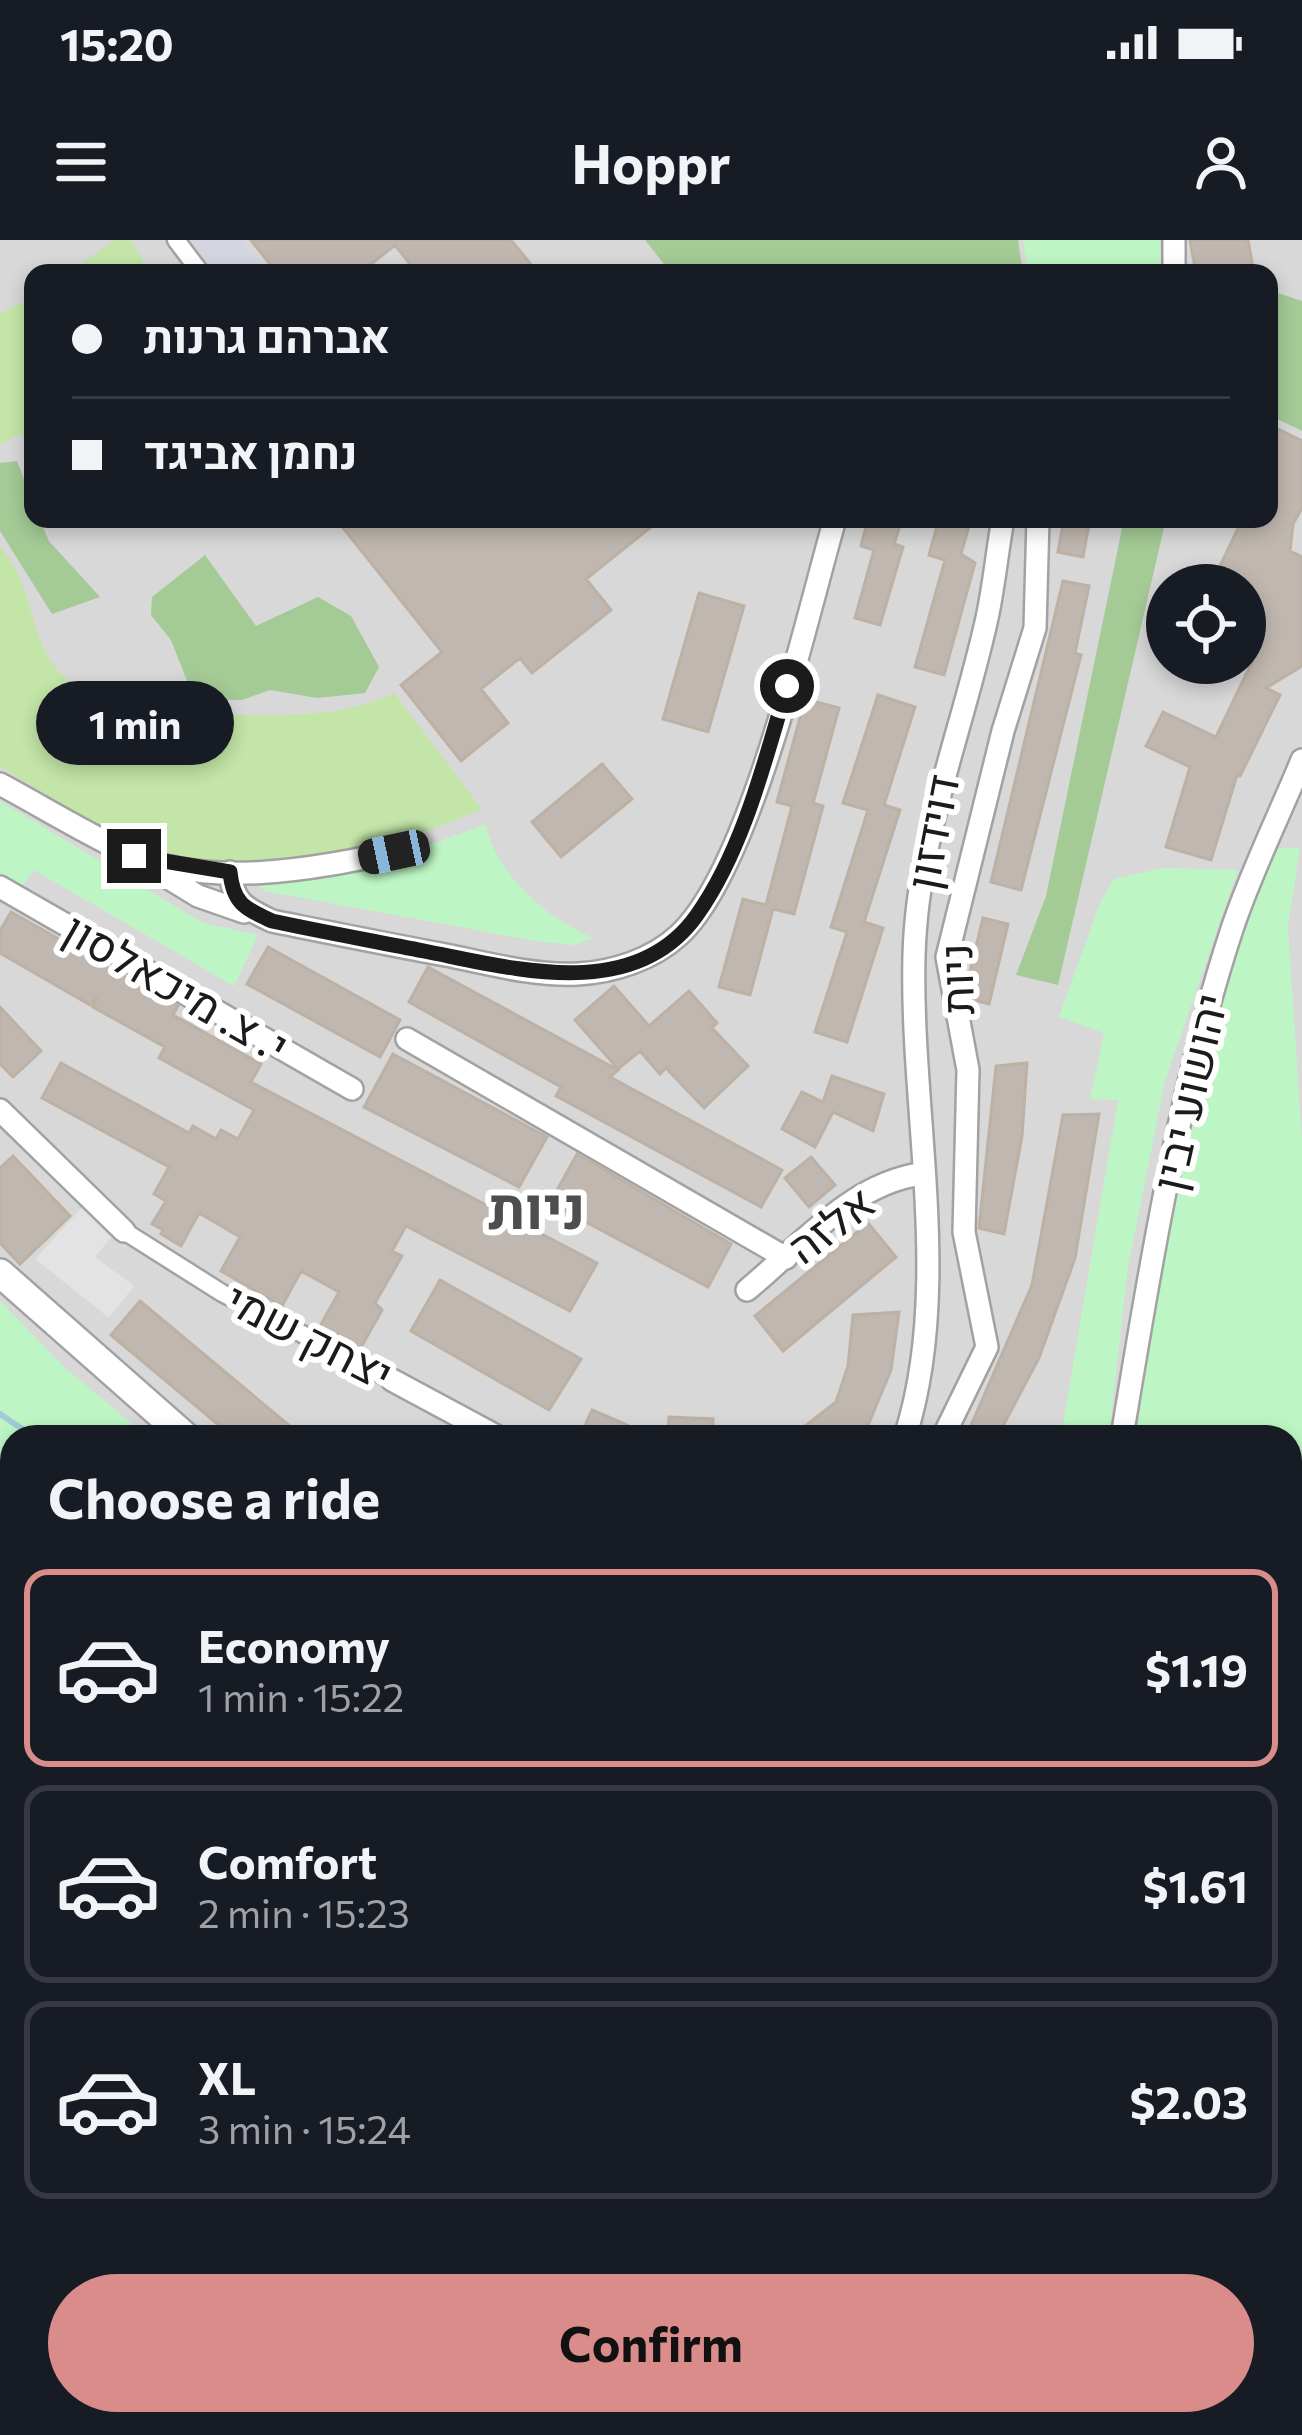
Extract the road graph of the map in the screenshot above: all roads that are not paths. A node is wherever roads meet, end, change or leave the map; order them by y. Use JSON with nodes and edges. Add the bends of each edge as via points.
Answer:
{"nodes":[{"id":1,"x":176,"y":240,"type":"edge"},
{"id":2,"x":194,"y":264,"type":"edge"},
{"id":3,"x":832,"y":528,"type":"edge"},
{"id":4,"x":1002,"y":528,"type":"edge"},
{"id":5,"x":1038,"y":528,"type":"edge"},
{"id":6,"x":1302,"y":760,"type":"edge"},
{"id":7,"x":0,"y":784,"type":"edge"},
{"id":8,"x":394,"y":852,"type":"dead end"},
{"id":9,"x":134,"y":856,"type":"junction"},
{"id":10,"x":230,"y":872,"type":"junction"},
{"id":11,"x":0,"y":887,"type":"edge"},
{"id":12,"x":272,"y":921,"type":"junction"},
{"id":13,"x":407,"y":1040,"type":"dead end"},
{"id":14,"x":352,"y":1089,"type":"dead end"},
{"id":15,"x":0,"y":1110,"type":"edge"},
{"id":16,"x":921,"y":1174,"type":"junction"},
{"id":17,"x":124,"y":1232,"type":"joint"},
{"id":18,"x":786,"y":1258,"type":"junction"},
{"id":19,"x":0,"y":1273,"type":"edge"},
{"id":20,"x":747,"y":1290,"type":"dead end"},
{"id":21,"x":392,"y":1380,"type":"joint"},
{"id":22,"x":172,"y":1425,"type":"edge"},
{"id":23,"x":476,"y":1425,"type":"edge"},
{"id":24,"x":909,"y":1425,"type":"edge"},
{"id":25,"x":949,"y":1425,"type":"edge"},
{"id":26,"x":1124,"y":1425,"type":"edge"}],
"edges":[{"from":1,"to":2,"type":"street"},
{"from":3,"to":12,"type":"street","via":[[752,795],[710,893],[676,938],[618,967],[556,973]]},
{"from":4,"to":16,"type":"street","name":"דוידזון","via":[[920,891],[914,956]]},
{"from":5,"to":25,"type":"street","name":"ניות","via":[[1035,628],[947,957],[968,1085],[961,1202],[987,1347]]},
{"from":6,"to":26,"type":"street","name":"יהושוע יבין","via":[[1234,922],[1206,1016]]},
{"from":7,"to":9,"type":"street"},
{"from":8,"to":10,"type":"street"},
{"from":9,"to":10,"type":"street"},
{"from":9,"to":12,"type":"street","via":[[198,896]]},
{"from":10,"to":12,"type":"street","via":[[241,906]]},
{"from":11,"to":14,"type":"street","name":"י. צ. מיכאלסון"},
{"from":13,"to":18,"type":"street"},
{"from":15,"to":17,"type":"street"},
{"from":16,"to":18,"type":"street","name":"אלזה","via":[[857,1198]]},
{"from":16,"to":24,"type":"street","name":"דוידזון","via":[[928,1312]]},
{"from":17,"to":21,"type":"street","name":"יצחק שמי","via":[[222,1293]]},
{"from":18,"to":20,"type":"street","name":"אלזה"},
{"from":19,"to":22,"type":"street"},
{"from":21,"to":23,"type":"street","name":"יצחק שמי"}]}
